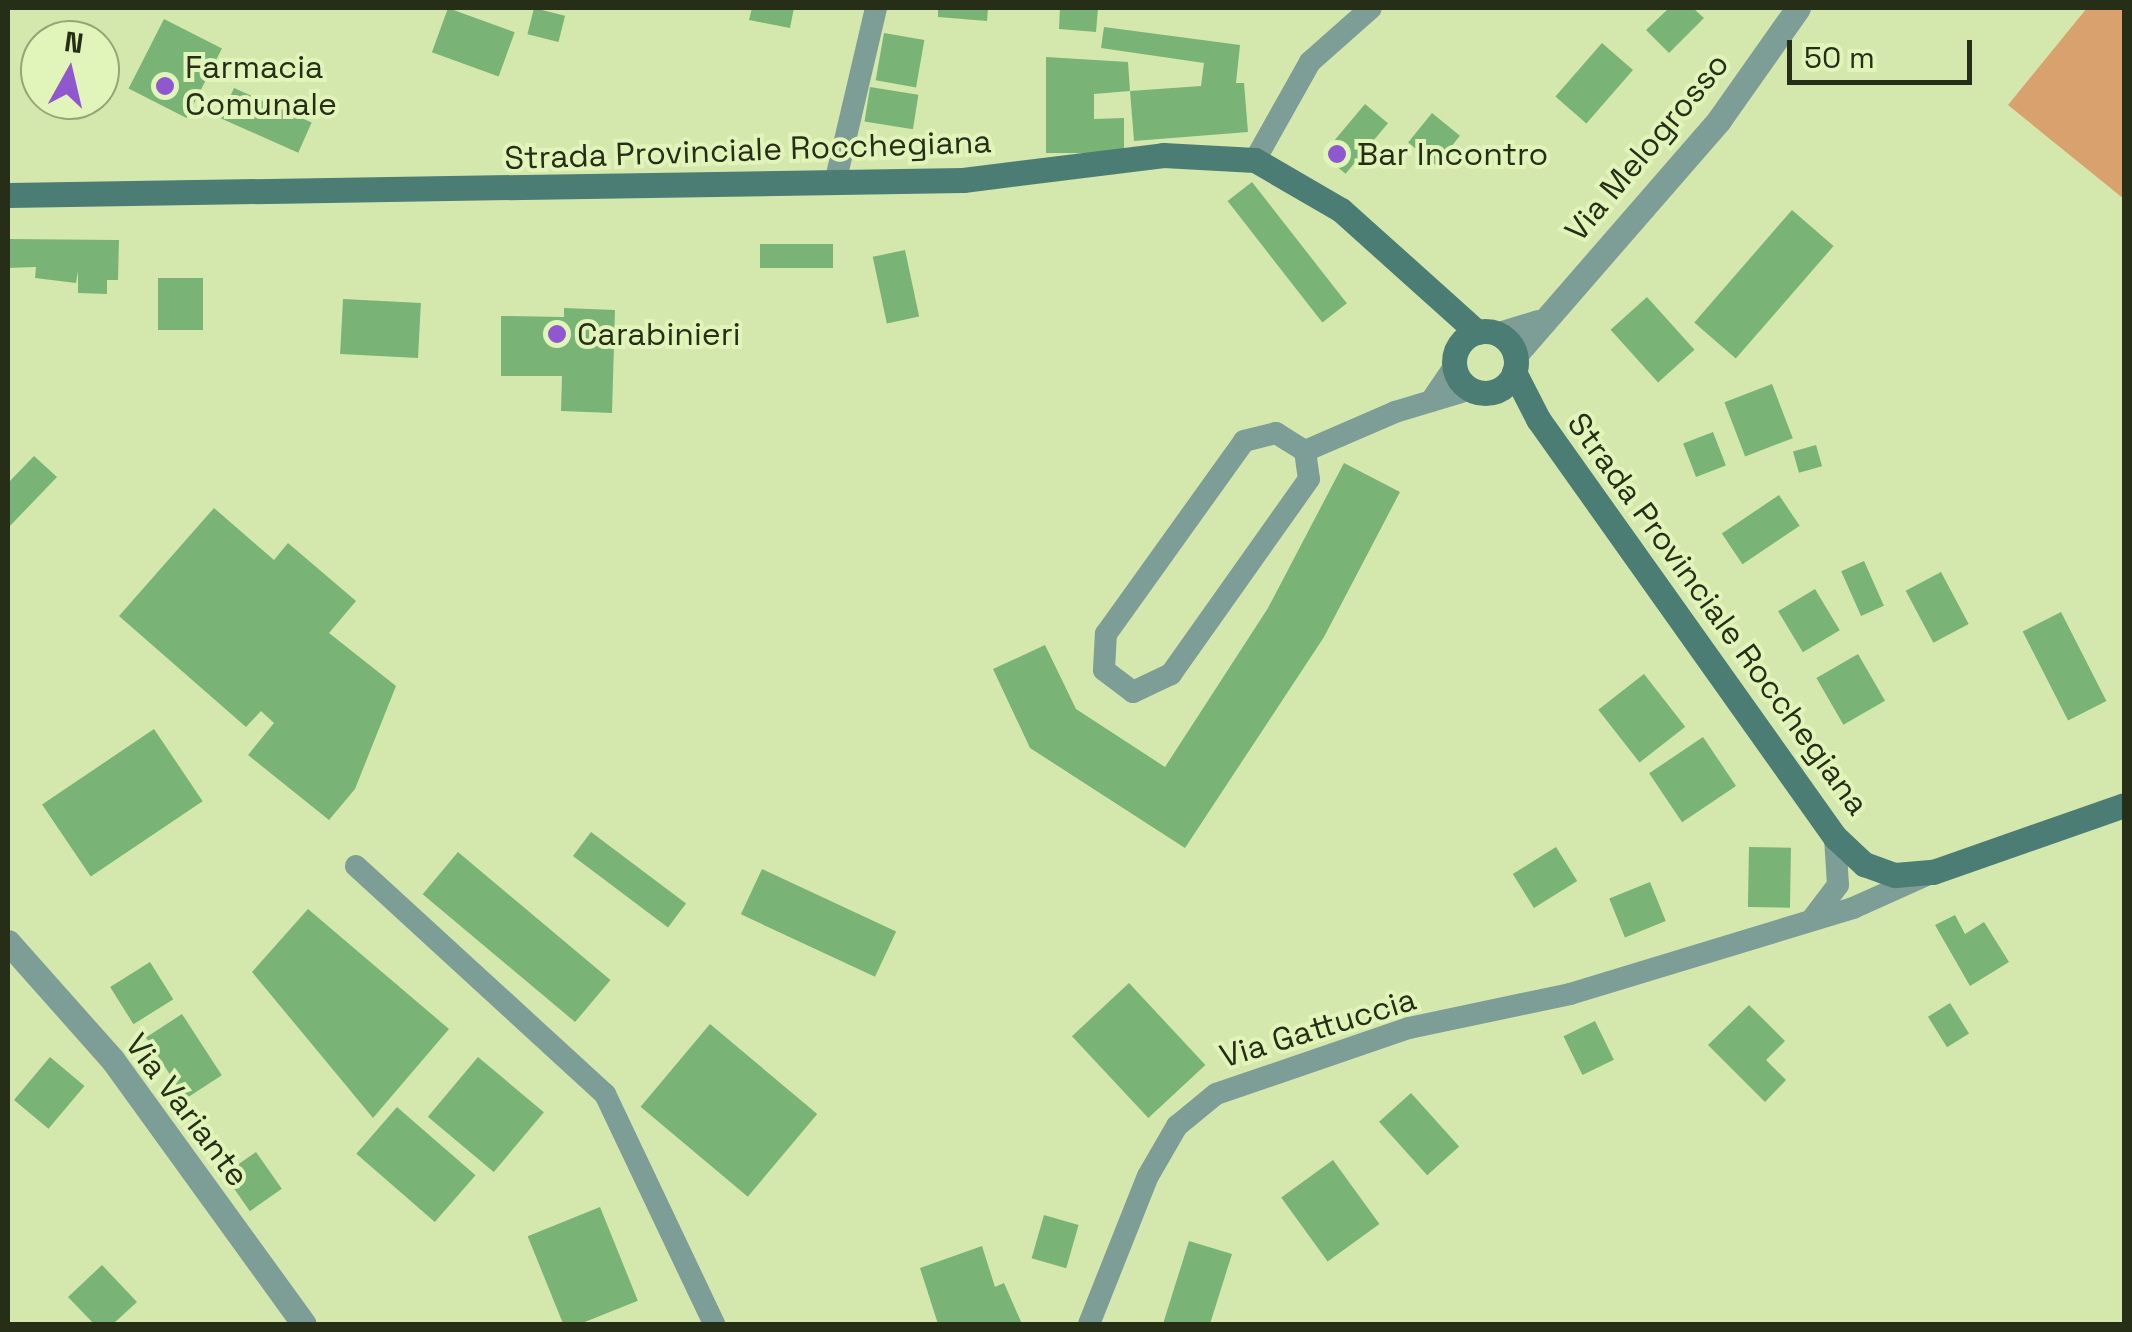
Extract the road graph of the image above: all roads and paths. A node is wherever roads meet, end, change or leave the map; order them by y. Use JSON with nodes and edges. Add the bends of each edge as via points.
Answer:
{"nodes":[{"id":1,"x":876,"y":8,"type":"edge"},
{"id":2,"x":1372,"y":8,"type":"edge"},
{"id":3,"x":1798,"y":8,"type":"edge"},
{"id":4,"x":1256,"y":160,"type":"junction"},
{"id":5,"x":835,"y":183,"type":"junction"},
{"id":6,"x":8,"y":195,"type":"edge"},
{"id":7,"x":1538,"y":322,"type":"junction"},
{"id":8,"x":1472,"y":344,"type":"junction"},
{"id":9,"x":1509,"y":372,"type":"junction"},
{"id":10,"x":1471,"y":389,"type":"junction"},
{"id":11,"x":1431,"y":401,"type":"junction"},
{"id":12,"x":1304,"y":451,"type":"junction"},
{"id":13,"x":2124,"y":805,"type":"edge"},
{"id":14,"x":1835,"y":838,"type":"junction"},
{"id":15,"x":356,"y":866,"type":"dead end"},
{"id":16,"x":1872,"y":868,"type":"junction"},
{"id":17,"x":1934,"y":872,"type":"junction"},
{"id":18,"x":1853,"y":908,"type":"junction"},
{"id":19,"x":1814,"y":918,"type":"junction"},
{"id":20,"x":8,"y":942,"type":"edge"},
{"id":21,"x":304,"y":1324,"type":"edge"},
{"id":22,"x":714,"y":1324,"type":"edge"},
{"id":23,"x":1089,"y":1324,"type":"edge"}],
"edges":[{"from":1,"to":5,"type":"street"},
{"from":2,"to":4,"type":"street","via":[[1310,62]]},
{"from":3,"to":7,"type":"street","name":"Via Melogrosso","via":[[1718,120]]},
{"from":4,"to":5,"type":"main road","name":"Strada Provinciale Rocchegiana","via":[[1163,154],[963,180]]},
{"from":4,"to":8,"type":"main road","name":"Strada Provinciale Rocchegiana","via":[[1341,210],[1439,300]]},
{"from":5,"to":6,"type":"main road","name":"Strada Provinciale Rocchegiana"},
{"from":7,"to":8,"type":"street"},
{"from":7,"to":9,"type":"street","name":"Via Melogrosso"},
{"from":8,"to":9,"type":"main road","name":"Strada Provinciale Rocchegiana"},
{"from":8,"to":10,"type":"main road"},
{"from":8,"to":11,"type":"street"},
{"from":9,"to":10,"type":"main road"},
{"from":9,"to":14,"type":"main road","name":"Strada Provinciale Rocchegiana"},
{"from":10,"to":11,"type":"street"},
{"from":11,"to":12,"type":"street"},
{"from":12,"to":12,"type":"street","via":[[1276,433],[1244,441],[1106,634],[1104,670],[1133,692],[1171,674],[1309,479]]},
{"from":13,"to":17,"type":"main road"},
{"from":14,"to":16,"type":"main road","name":"Strada Provinciale Rocchegiana"},
{"from":14,"to":19,"type":"street","via":[[1838,885]]},
{"from":15,"to":22,"type":"street","via":[[606,1094]]},
{"from":16,"to":17,"type":"main road","via":[[1895,875]]},
{"from":16,"to":18,"type":"street"},
{"from":17,"to":18,"type":"street","name":"Via Gattuccia"},
{"from":18,"to":19,"type":"street","name":"Via Gattuccia"},
{"from":19,"to":23,"type":"street","name":"Via Gattuccia","via":[[1570,994],[1408,1028],[1216,1094],[1176,1126],[1148,1176]]},
{"from":20,"to":21,"type":"street","name":"Via Variante","via":[[112,1059]]}]}
